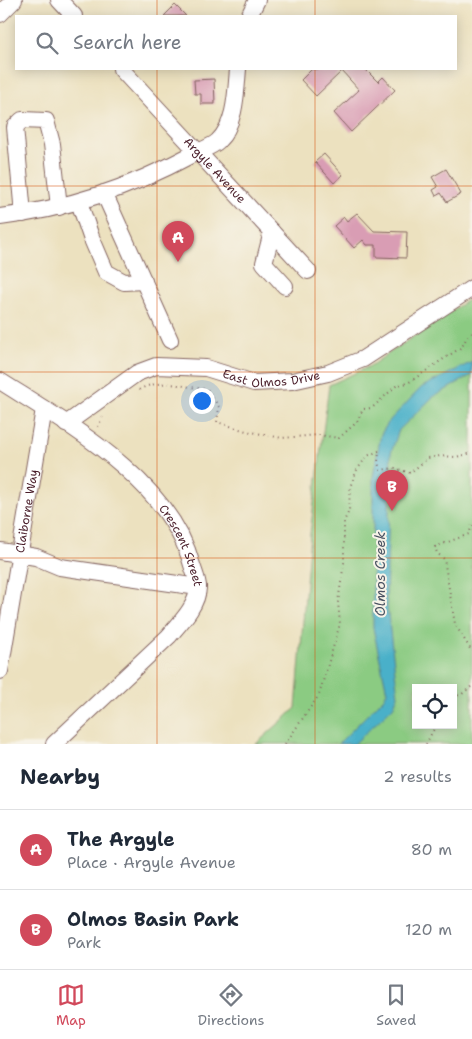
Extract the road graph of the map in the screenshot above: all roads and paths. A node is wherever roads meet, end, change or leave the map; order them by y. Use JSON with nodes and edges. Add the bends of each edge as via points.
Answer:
{"nodes":[{"id":1,"x":14,"y":0,"type":"edge"},
{"id":2,"x":59,"y":0,"type":"edge"},
{"id":3,"x":257,"y":0,"type":"edge"},
{"id":4,"x":0,"y":14,"type":"edge"},
{"id":5,"x":73,"y":15,"type":"edge"},
{"id":6,"x":250,"y":15,"type":"edge"},
{"id":7,"x":123,"y":70,"type":"edge"},
{"id":8,"x":238,"y":70,"type":"edge"},
{"id":9,"x":197,"y":152,"type":"junction"},
{"id":10,"x":104,"y":193,"type":"junction"},
{"id":11,"x":79,"y":202,"type":"junction"},
{"id":12,"x":59,"y":207,"type":"junction"},
{"id":13,"x":23,"y":214,"type":"junction"},
{"id":14,"x":0,"y":218,"type":"edge"},
{"id":15,"x":272,"y":232,"type":"junction"},
{"id":16,"x":308,"y":271,"type":"dead end"},
{"id":17,"x":144,"y":281,"type":"junction"},
{"id":18,"x":285,"y":286,"type":"dead end"},
{"id":19,"x":472,"y":288,"type":"edge"},
{"id":20,"x":472,"y":333,"type":"edge"},
{"id":21,"x":170,"y":340,"type":"dead end"},
{"id":22,"x":0,"y":381,"type":"edge"},
{"id":23,"x":135,"y":393,"type":"dead end"},
{"id":24,"x":44,"y":409,"type":"junction"},
{"id":25,"x":105,"y":414,"type":"dead end"},
{"id":26,"x":66,"y":424,"type":"junction"},
{"id":27,"x":98,"y":429,"type":"dead end"},
{"id":28,"x":472,"y":452,"type":"edge"},
{"id":29,"x":472,"y":525,"type":"edge"},
{"id":30,"x":0,"y":551,"type":"edge"},
{"id":31,"x":19,"y":554,"type":"junction"},
{"id":32,"x":198,"y":588,"type":"junction"},
{"id":33,"x":472,"y":652,"type":"edge"},
{"id":34,"x":0,"y":670,"type":"edge"},
{"id":35,"x":472,"y":685,"type":"edge"},
{"id":36,"x":457,"y":696,"type":"edge"},
{"id":37,"x":434,"y":729,"type":"edge"},
{"id":38,"x":54,"y":744,"type":"edge"},
{"id":39,"x":285,"y":744,"type":"edge"},
{"id":40,"x":426,"y":744,"type":"edge"}],
"edges":[{"from":1,"to":4,"type":"street"},
{"from":2,"to":5,"type":"street"},
{"from":3,"to":6,"type":"street"},
{"from":7,"to":9,"type":"street","name":"Argyle Avenue"},
{"from":8,"to":9,"type":"street","via":[[234,103],[224,133],[217,142]]},
{"from":9,"to":10,"type":"street","via":[[165,170]]},
{"from":9,"to":15,"type":"street","name":"Argyle Avenue"},
{"from":10,"to":11,"type":"street"},
{"from":10,"to":17,"type":"street"},
{"from":11,"to":12,"type":"street"},
{"from":11,"to":17,"type":"street","via":[[106,272],[124,282]]},
{"from":12,"to":13,"type":"street"},
{"from":12,"to":13,"type":"street","via":[[46,120],[22,120],[15,127]]},
{"from":13,"to":14,"type":"street"},
{"from":15,"to":16,"type":"street","name":"Argyle Avenue"},
{"from":15,"to":18,"type":"street","via":[[264,263]]},
{"from":17,"to":21,"type":"street"},
{"from":19,"to":26,"type":"street","name":"East Olmos Drive","via":[[363,359],[328,374],[292,381],[254,383],[206,368],[156,366],[137,373]]},
{"from":20,"to":23,"type":"path","via":[[462,347],[408,383],[397,385],[372,408],[362,409],[357,422],[339,438],[319,435],[282,438],[246,432],[217,422],[218,407],[208,389],[162,383],[147,385]]},
{"from":22,"to":24,"type":"street"},
{"from":24,"to":26,"type":"street","name":"Crescent Street"},
{"from":24,"to":31,"type":"street","name":"Claiborne Way"},
{"from":25,"to":27,"type":"path"},
{"from":26,"to":32,"type":"street","name":"Crescent Street","via":[[122,466],[160,504],[189,554]]},
{"from":28,"to":39,"type":"path","via":[[456,457],[428,458],[410,473],[395,468],[380,470],[379,452],[367,456],[357,470],[350,487],[349,511],[344,521],[344,563],[338,602],[340,624],[319,695]]},
{"from":29,"to":33,"type":"path","via":[[469,534],[435,547],[444,559],[456,624]]},
{"from":30,"to":31,"type":"street"},
{"from":31,"to":32,"type":"street","via":[[60,567]]},
{"from":31,"to":34,"type":"street","name":"Claiborne Way"},
{"from":32,"to":38,"type":"street","name":"Crescent Street","via":[[194,602],[169,636]]},
{"from":35,"to":36,"type":"path"},
{"from":37,"to":40,"type":"path"}]}
